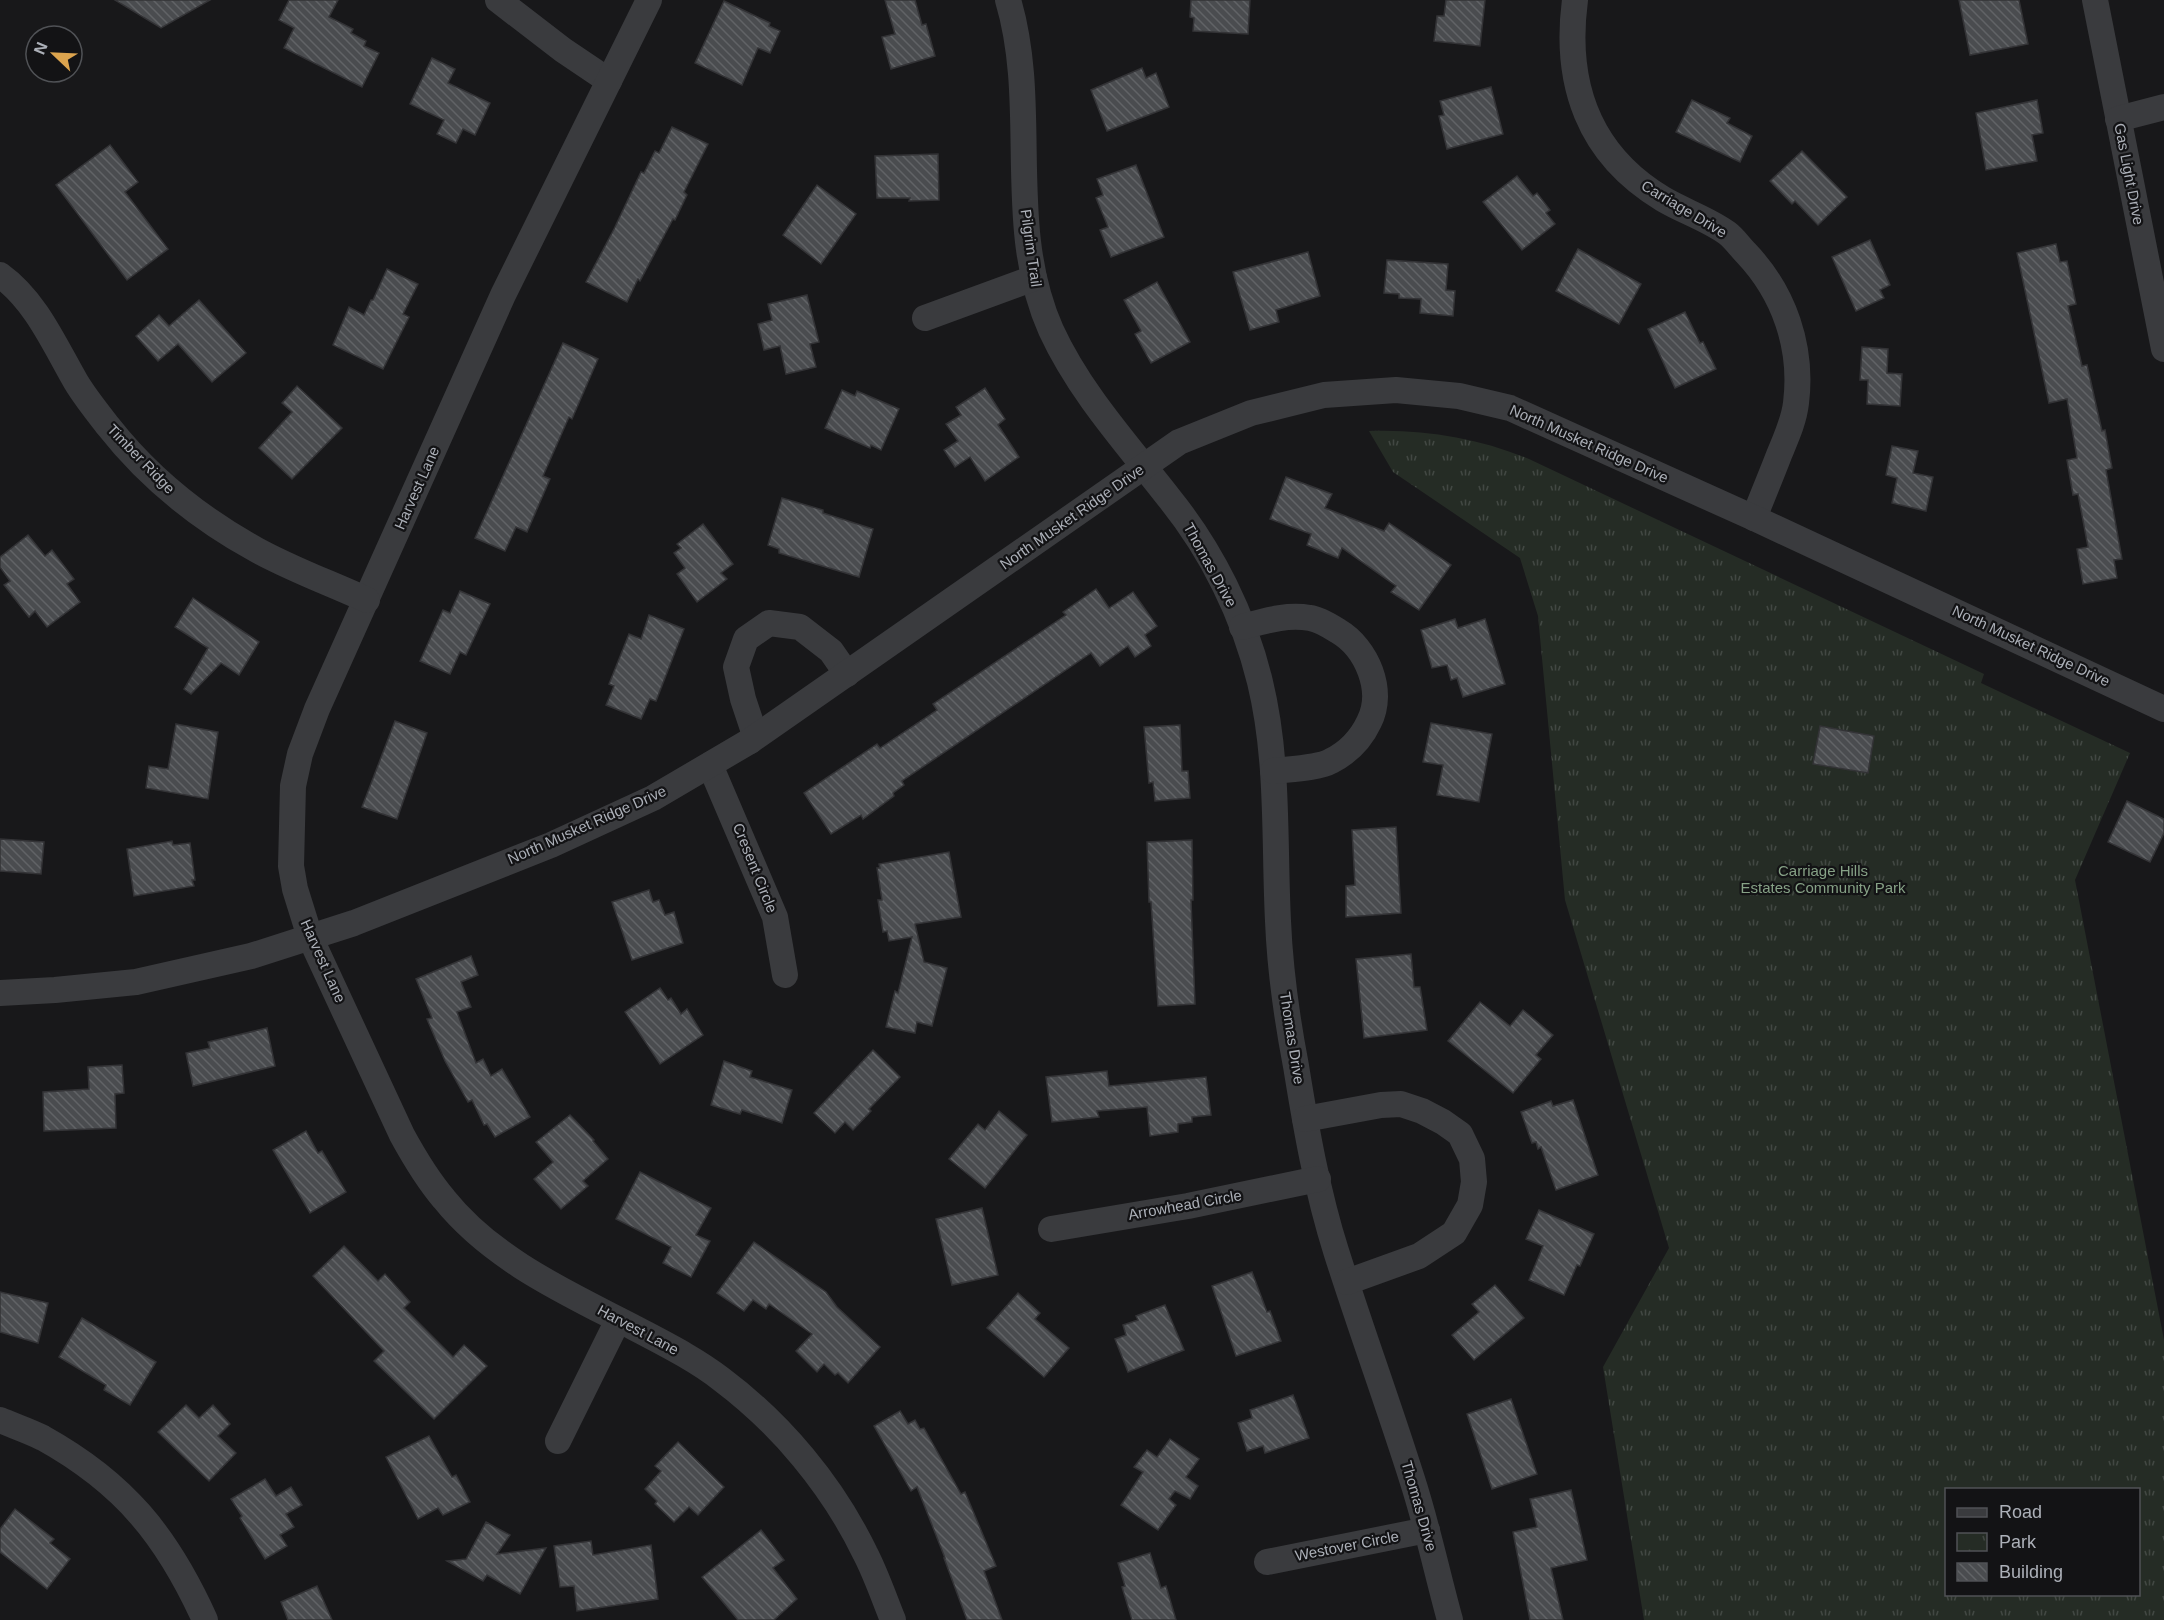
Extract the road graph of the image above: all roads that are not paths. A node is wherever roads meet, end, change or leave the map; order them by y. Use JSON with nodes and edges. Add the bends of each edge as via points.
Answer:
{"nodes":[{"id":1,"x":498,"y":0,"type":"edge"},
{"id":2,"x":649,"y":0,"type":"edge"},
{"id":3,"x":1575,"y":0,"type":"edge"},
{"id":4,"x":2095,"y":0,"type":"edge"},
{"id":5,"x":1013,"y":1,"type":"edge"},
{"id":6,"x":609,"y":81,"type":"junction"},
{"id":7,"x":2164,"y":107,"type":"edge"},
{"id":8,"x":2118,"y":119,"type":"junction"},
{"id":9,"x":0,"y":274,"type":"edge"},
{"id":10,"x":1034,"y":278,"type":"junction"},
{"id":11,"x":925,"y":318,"type":"dead end"},
{"id":12,"x":2164,"y":349,"type":"edge"},
{"id":13,"x":1143,"y":467,"type":"junction"},
{"id":14,"x":1754,"y":518,"type":"junction"},
{"id":15,"x":367,"y":600,"type":"junction"},
{"id":16,"x":1242,"y":627,"type":"junction"},
{"id":17,"x":847,"y":674,"type":"junction"},
{"id":18,"x":2164,"y":708,"type":"edge"},
{"id":19,"x":750,"y":741,"type":"junction"},
{"id":20,"x":710,"y":765,"type":"junction"},
{"id":21,"x":1273,"y":771,"type":"junction"},
{"id":22,"x":310,"y":937,"type":"junction"},
{"id":23,"x":785,"y":975,"type":"dead end"},
{"id":24,"x":0,"y":993,"type":"edge"},
{"id":25,"x":1305,"y":1119,"type":"junction"},
{"id":26,"x":1317,"y":1179,"type":"junction"},
{"id":27,"x":1051,"y":1229,"type":"dead end"},
{"id":28,"x":1347,"y":1282,"type":"junction"},
{"id":29,"x":618,"y":1320,"type":"junction"},
{"id":30,"x":0,"y":1420,"type":"edge"},
{"id":31,"x":558,"y":1441,"type":"dead end"},
{"id":32,"x":1427,"y":1530,"type":"junction"},
{"id":33,"x":1267,"y":1562,"type":"dead end"},
{"id":34,"x":205,"y":1620,"type":"edge"},
{"id":35,"x":893,"y":1620,"type":"edge"},
{"id":36,"x":1450,"y":1620,"type":"edge"}],
"edges":[{"from":1,"to":6,"type":"street"},
{"from":2,"to":6,"type":"street","name":"Harvest Lane"},
{"from":3,"to":14,"type":"street","name":"Carriage Drive","via":[[1575,82],[1596,135],[1629,175],[1661,198],[1728,234],[1763,271],[1790,327],[1798,367],[1796,404]]},
{"from":4,"to":8,"type":"street","name":"Gas Light Drive"},
{"from":5,"to":10,"type":"street","name":"Pilgrim Trail","via":[[1025,213]]},
{"from":6,"to":15,"type":"street","name":"Harvest Lane","via":[[503,295]]},
{"from":7,"to":8,"type":"street"},
{"from":8,"to":12,"type":"street","name":"Gas Light Drive"},
{"from":9,"to":15,"type":"street","name":"Timber Ridge","via":[[38,315],[78,385],[109,427],[176,496],[255,548]]},
{"from":10,"to":11,"type":"street"},
{"from":10,"to":13,"type":"street","name":"Pilgrim Trail","via":[[1052,331],[1078,381]]},
{"from":13,"to":14,"type":"street","name":"North Musket Ridge Drive","via":[[1179,442],[1251,414],[1324,395],[1396,390],[1459,396],[1510,408]]},
{"from":13,"to":16,"type":"street","name":"Thomas Drive","via":[[1203,546]]},
{"from":13,"to":17,"type":"street","name":"North Musket Ridge Drive"},
{"from":14,"to":18,"type":"street","name":"North Musket Ridge Drive"},
{"from":15,"to":22,"type":"street","name":"Harvest Lane","via":[[317,709],[293,786],[291,866]]},
{"from":16,"to":21,"type":"street","name":"Thomas Drive","via":[[1261,685]]},
{"from":16,"to":21,"type":"street","via":[[1282,617],[1311,618],[1346,635],[1364,654],[1372,681],[1374,702],[1369,722],[1350,749],[1329,763]]},
{"from":17,"to":19,"type":"street","name":"North Musket Ridge Drive"},
{"from":17,"to":19,"type":"street","via":[[831,651],[800,627],[769,623],[746,639],[736,667],[754,732]]},
{"from":19,"to":20,"type":"street","name":"North Musket Ridge Drive"},
{"from":20,"to":22,"type":"street","name":"North Musket Ridge Drive","via":[[652,798],[551,845]]},
{"from":20,"to":23,"type":"street","name":"Cresent Circle","via":[[775,917]]},
{"from":21,"to":25,"type":"street","name":"Thomas Drive","via":[[1278,925]]},
{"from":22,"to":24,"type":"street","name":"North Musket Ridge Drive","via":[[251,956],[136,982]]},
{"from":22,"to":29,"type":"street","name":"Harvest Lane","via":[[402,1135],[444,1200],[515,1263]]},
{"from":25,"to":26,"type":"street","name":"Thomas Drive"},
{"from":25,"to":28,"type":"street","via":[[1401,1104],[1422,1111],[1460,1134],[1472,1158],[1474,1182],[1470,1205],[1454,1233],[1419,1256]]},
{"from":26,"to":27,"type":"street","name":"Arrowhead Circle"},
{"from":26,"to":28,"type":"street","name":"Thomas Drive"},
{"from":28,"to":32,"type":"street","name":"Thomas Drive"},
{"from":29,"to":31,"type":"street"},
{"from":29,"to":35,"type":"street","name":"Harvest Lane","via":[[721,1378],[780,1431],[841,1509],[866,1554]]},
{"from":30,"to":34,"type":"street","via":[[41,1437],[91,1468],[131,1502],[166,1545]]},
{"from":32,"to":33,"type":"street","name":"Westover Circle"},
{"from":32,"to":36,"type":"street","name":"Thomas Drive"}]}
